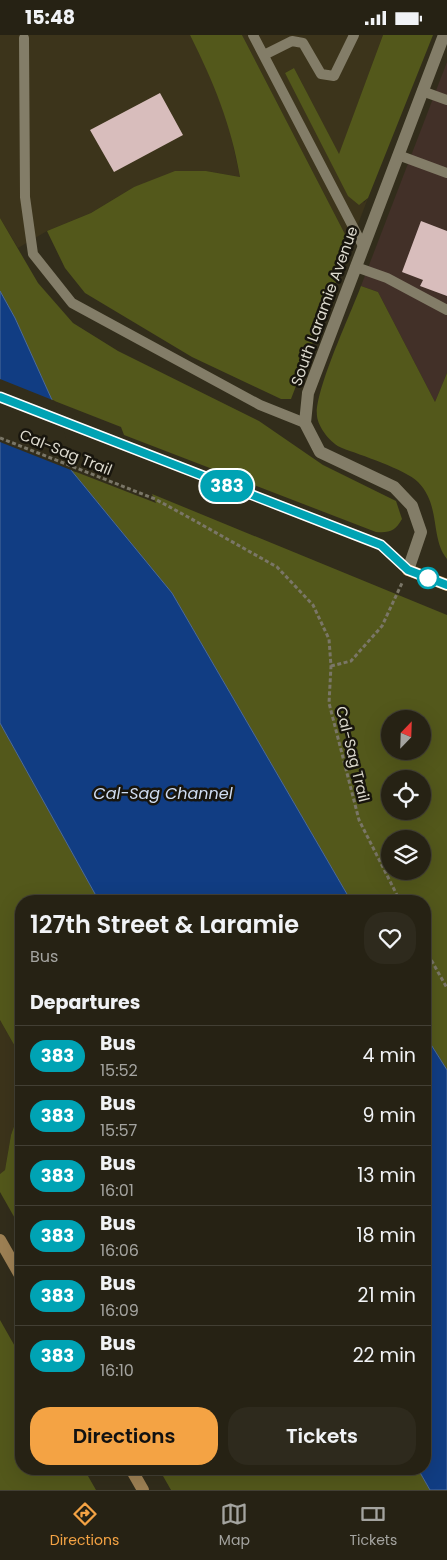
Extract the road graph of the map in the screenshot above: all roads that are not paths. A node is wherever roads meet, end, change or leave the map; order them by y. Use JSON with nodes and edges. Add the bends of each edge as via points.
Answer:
{"nodes":[{"id":1,"x":253,"y":35,"type":"edge"},
{"id":2,"x":354,"y":35,"type":"edge"},
{"id":3,"x":444,"y":35,"type":"edge"},
{"id":4,"x":24,"y":38,"type":"dead end"},
{"id":5,"x":264,"y":55,"type":"junction"},
{"id":6,"x":422,"y":91,"type":"junction"},
{"id":7,"x":447,"y":100,"type":"edge"},
{"id":8,"x":398,"y":155,"type":"junction"},
{"id":9,"x":447,"y":173,"type":"edge"},
{"id":10,"x":363,"y":246,"type":"junction"},
{"id":11,"x":356,"y":267,"type":"junction"},
{"id":12,"x":447,"y":310,"type":"edge"},
{"id":13,"x":305,"y":423,"type":"junction"},
{"id":14,"x":408,"y":570,"type":"joint"},
{"id":15,"x":447,"y":585,"type":"edge"},
{"id":16,"x":0,"y":1240,"type":"edge"},
{"id":17,"x":15,"y":1266,"type":"edge"},
{"id":18,"x":134,"y":1475,"type":"edge"},
{"id":19,"x":143,"y":1490,"type":"edge"}],
"edges":[{"from":1,"to":5,"type":"lane"},
{"from":2,"to":5,"type":"lane","via":[[334,76],[321,74],[303,43],[292,41]]},
{"from":3,"to":6,"type":"street","name":"South Laramie Avenue"},
{"from":4,"to":13,"type":"lane","via":[[25,197],[33,255],[72,303],[260,405]]},
{"from":5,"to":10,"type":"lane"},
{"from":6,"to":7,"type":"lane"},
{"from":6,"to":8,"type":"street","name":"South Laramie Avenue"},
{"from":8,"to":9,"type":"lane"},
{"from":8,"to":10,"type":"street","name":"South Laramie Avenue"},
{"from":10,"to":11,"type":"street","name":"South Laramie Avenue"},
{"from":11,"to":12,"type":"lane","via":[[387,278]]},
{"from":11,"to":13,"type":"street","name":"South Laramie Avenue","via":[[308,393]]},
{"from":13,"to":14,"type":"street","via":[[320,452],[394,487],[412,506],[421,532]]},
{"from":14,"to":15,"type":"main road"},
{"from":16,"to":17,"type":"main road"},
{"from":18,"to":19,"type":"main road"}]}
